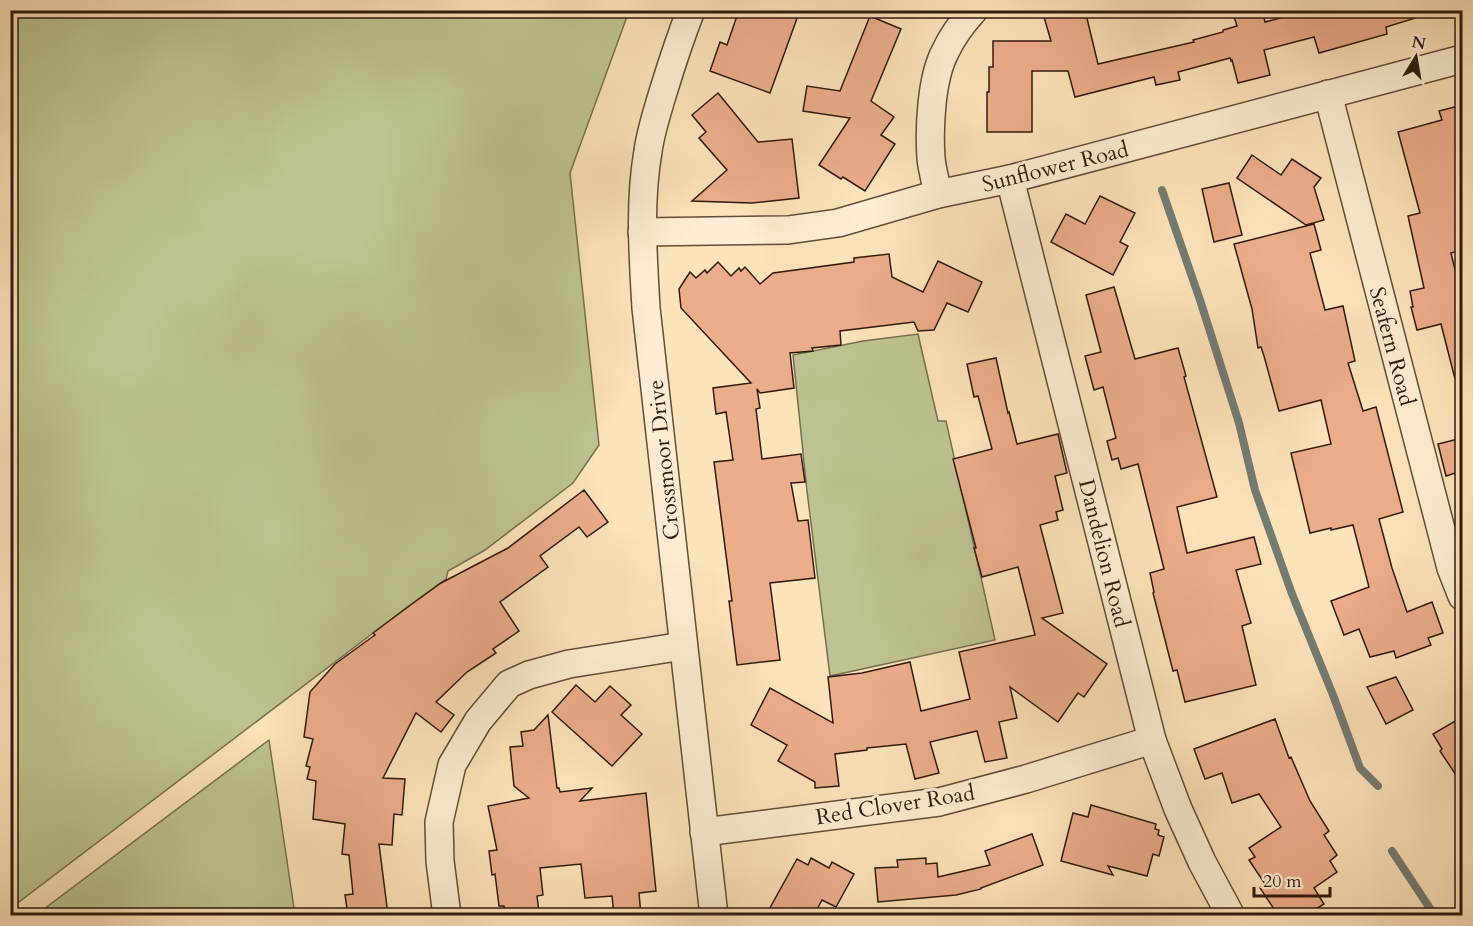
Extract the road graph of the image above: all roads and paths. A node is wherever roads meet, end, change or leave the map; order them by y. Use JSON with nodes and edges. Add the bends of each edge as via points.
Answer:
{"nodes":[{"id":1,"x":691,"y":10,"type":"edge"},
{"id":2,"x":974,"y":10,"type":"edge"},
{"id":3,"x":1462,"y":59,"type":"edge"},
{"id":4,"x":1328,"y":94,"type":"junction"},
{"id":5,"x":1010,"y":179,"type":"junction"},
{"id":6,"x":938,"y":194,"type":"junction"},
{"id":7,"x":642,"y":232,"type":"junction"},
{"id":8,"x":1462,"y":596,"type":"edge"},
{"id":9,"x":683,"y":646,"type":"junction"},
{"id":10,"x":1152,"y":740,"type":"junction"},
{"id":11,"x":704,"y":832,"type":"junction"},
{"id":12,"x":447,"y":915,"type":"edge"},
{"id":13,"x":714,"y":915,"type":"edge"},
{"id":14,"x":1231,"y":915,"type":"edge"}],
"edges":[{"from":1,"to":7,"type":"street","name":"Crossmoor Drive","via":[[648,150]]},
{"from":2,"to":6,"type":"street","via":[[944,54],[934,85],[931,158]]},
{"from":3,"to":4,"type":"street","name":"Sunflower Road"},
{"from":4,"to":5,"type":"street","name":"Sunflower Road"},
{"from":4,"to":8,"type":"street","name":"Seafern Road","via":[[1448,556]]},
{"from":5,"to":6,"type":"street","name":"Sunflower Road"},
{"from":5,"to":10,"type":"street","name":"Dandelion Road"},
{"from":6,"to":7,"type":"street","name":"Sunflower Road","via":[[838,223],[788,230]]},
{"from":7,"to":9,"type":"street","name":"Crossmoor Drive","via":[[646,308]]},
{"from":9,"to":11,"type":"street","name":"Crossmoor Drive"},
{"from":9,"to":12,"type":"street","via":[[569,664],[509,684],[478,721],[452,765],[439,822]]},
{"from":10,"to":11,"type":"street","name":"Red Clover Road","via":[[939,802]]},
{"from":10,"to":14,"type":"street","name":"Dandelion Road","via":[[1202,862]]},
{"from":11,"to":13,"type":"street","name":"Crossmoor Drive"}]}
